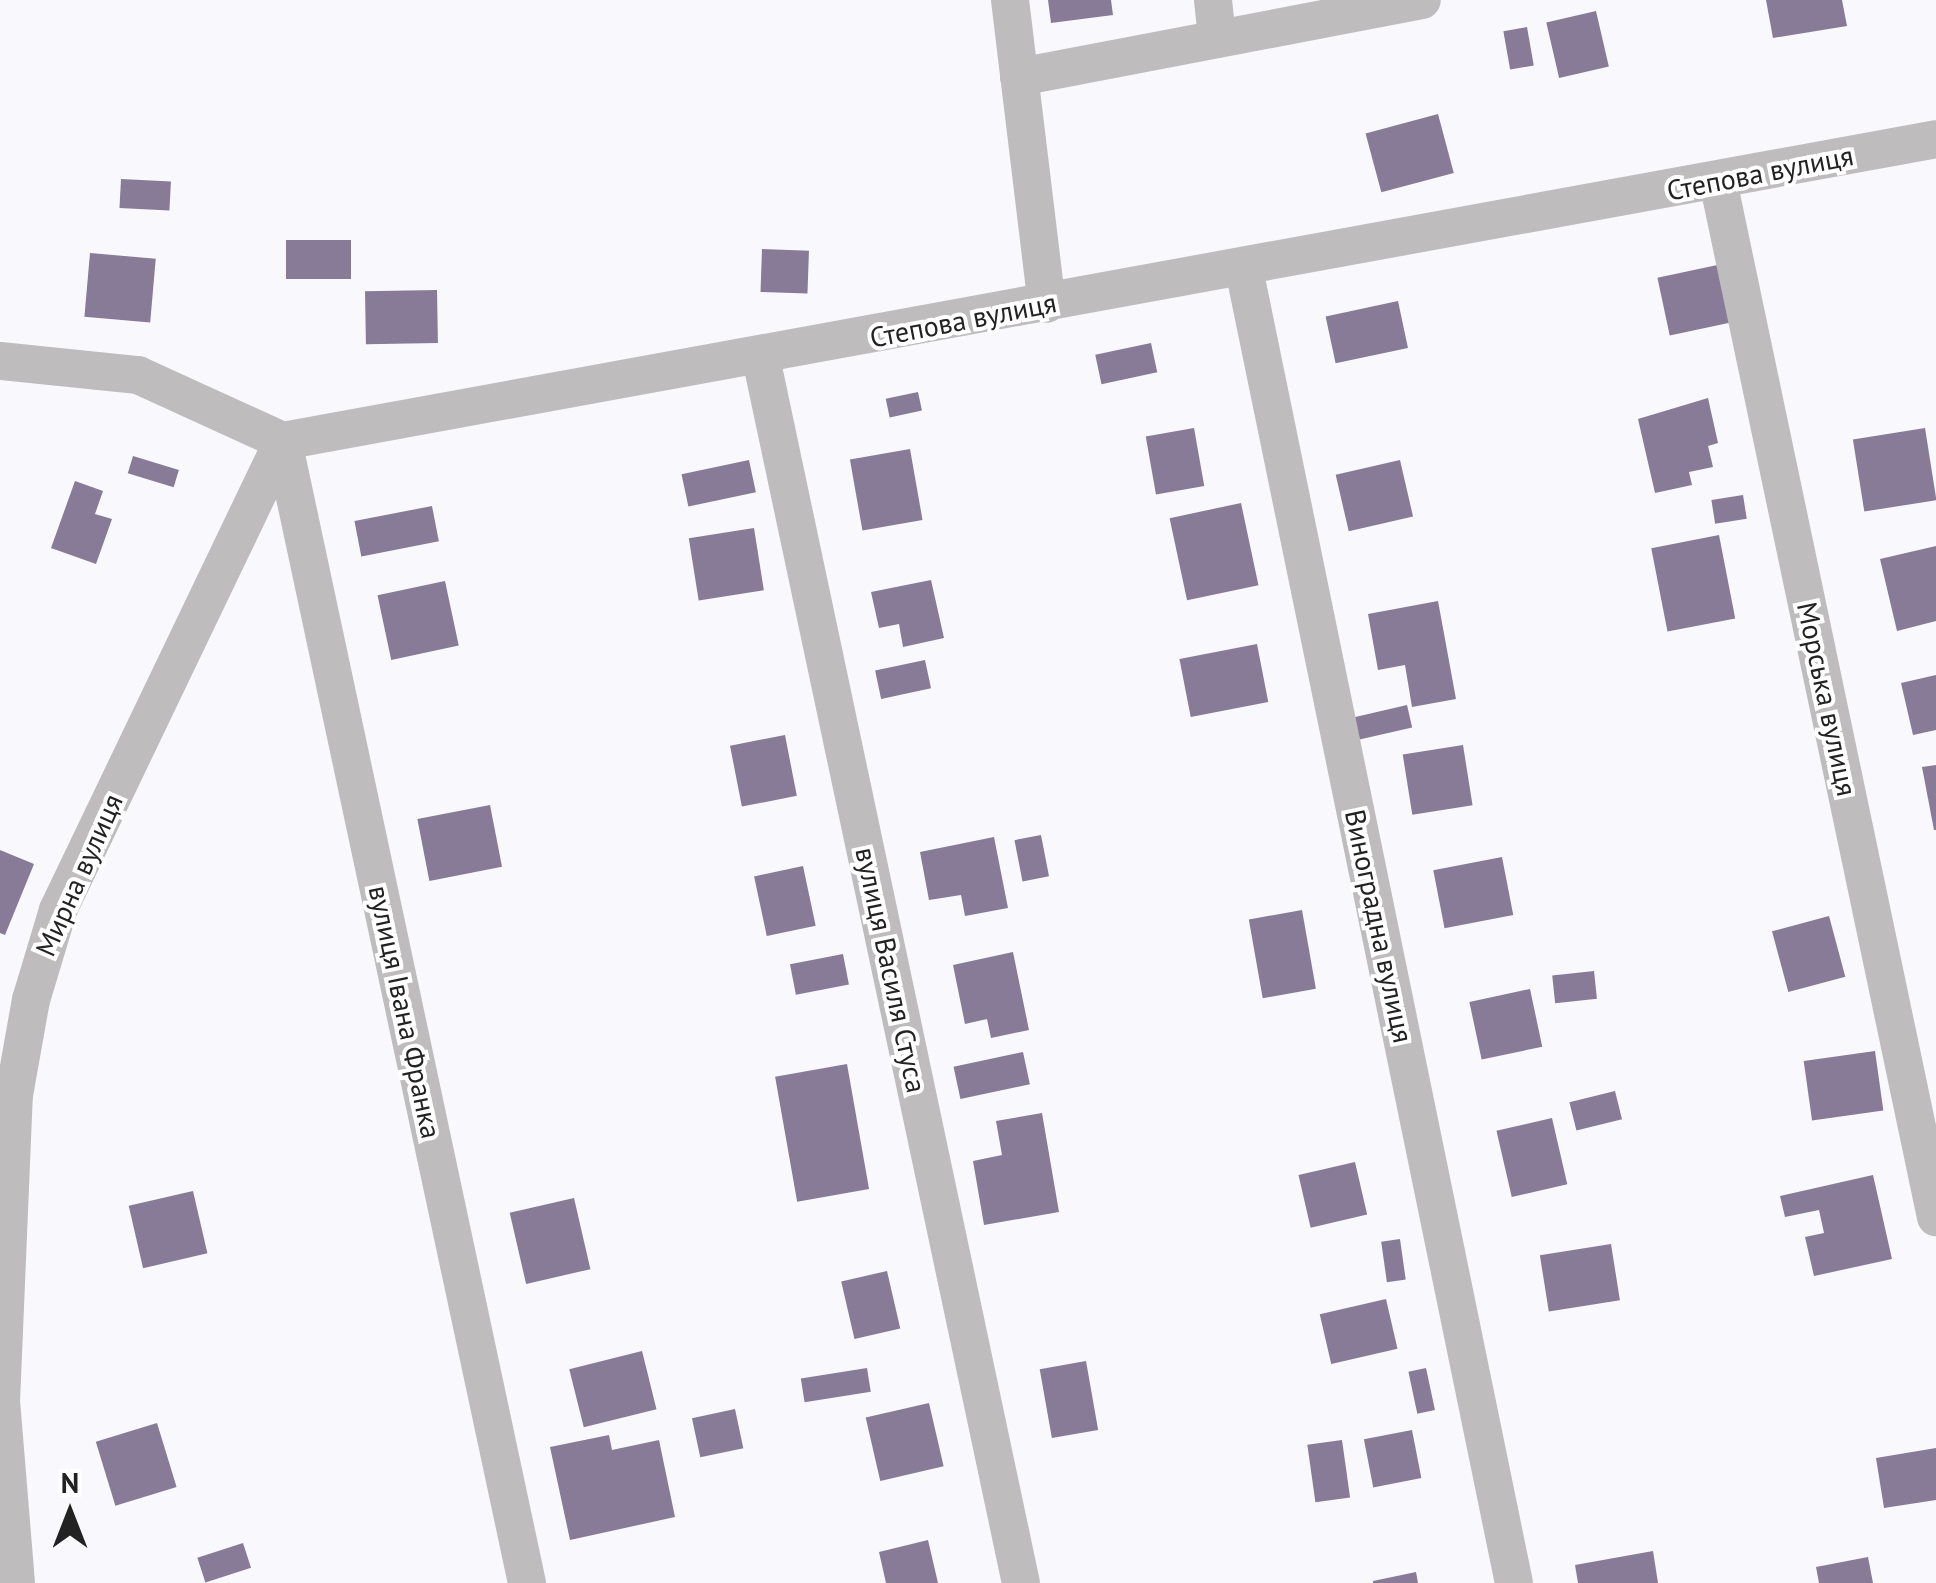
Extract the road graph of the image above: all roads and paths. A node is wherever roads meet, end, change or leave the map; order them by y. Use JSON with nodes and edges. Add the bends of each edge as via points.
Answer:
{"nodes":[{"id":1,"x":1010,"y":0,"type":"edge"},
{"id":2,"x":1213,"y":0,"type":"edge"},
{"id":3,"x":1422,"y":0,"type":"edge"},
{"id":4,"x":1217,"y":38,"type":"junction"},
{"id":5,"x":1019,"y":77,"type":"junction"},
{"id":6,"x":1936,"y":139,"type":"edge"},
{"id":7,"x":1718,"y":181,"type":"junction"},
{"id":8,"x":1244,"y":269,"type":"junction"},
{"id":9,"x":1047,"y":304,"type":"junction"},
{"id":10,"x":760,"y":358,"type":"junction"},
{"id":11,"x":0,"y":361,"type":"edge"},
{"id":12,"x":283,"y":441,"type":"junction"},
{"id":13,"x":1936,"y":1217,"type":"edge"},
{"id":14,"x":0,"y":1402,"type":"edge"},
{"id":15,"x":16,"y":1583,"type":"edge"},
{"id":16,"x":527,"y":1583,"type":"edge"},
{"id":17,"x":1022,"y":1583,"type":"edge"},
{"id":18,"x":1514,"y":1583,"type":"edge"}],
"edges":[{"from":1,"to":5,"type":"street"},
{"from":2,"to":4,"type":"street"},
{"from":3,"to":4,"type":"street"},
{"from":4,"to":5,"type":"street"},
{"from":5,"to":9,"type":"street"},
{"from":6,"to":7,"type":"street","name":"Степова вулиця"},
{"from":7,"to":8,"type":"street","name":"Степова вулиця"},
{"from":7,"to":13,"type":"street","name":"Морська вулиця"},
{"from":8,"to":9,"type":"street","name":"Степова вулиця"},
{"from":8,"to":18,"type":"street","name":"Виноградна вулиця"},
{"from":9,"to":10,"type":"street","name":"Степова вулиця"},
{"from":10,"to":12,"type":"street","name":"Степова вулиця"},
{"from":10,"to":17,"type":"street","name":"вулиця Василя Стуса"},
{"from":11,"to":12,"type":"street","via":[[138,374]]},
{"from":12,"to":14,"type":"street","name":"Мирна вулиця","via":[[42,953],[14,1095]]},
{"from":12,"to":16,"type":"street","name":"вулиця Івана Франка"},
{"from":14,"to":15,"type":"street","name":"Мирна вулиця"}]}
